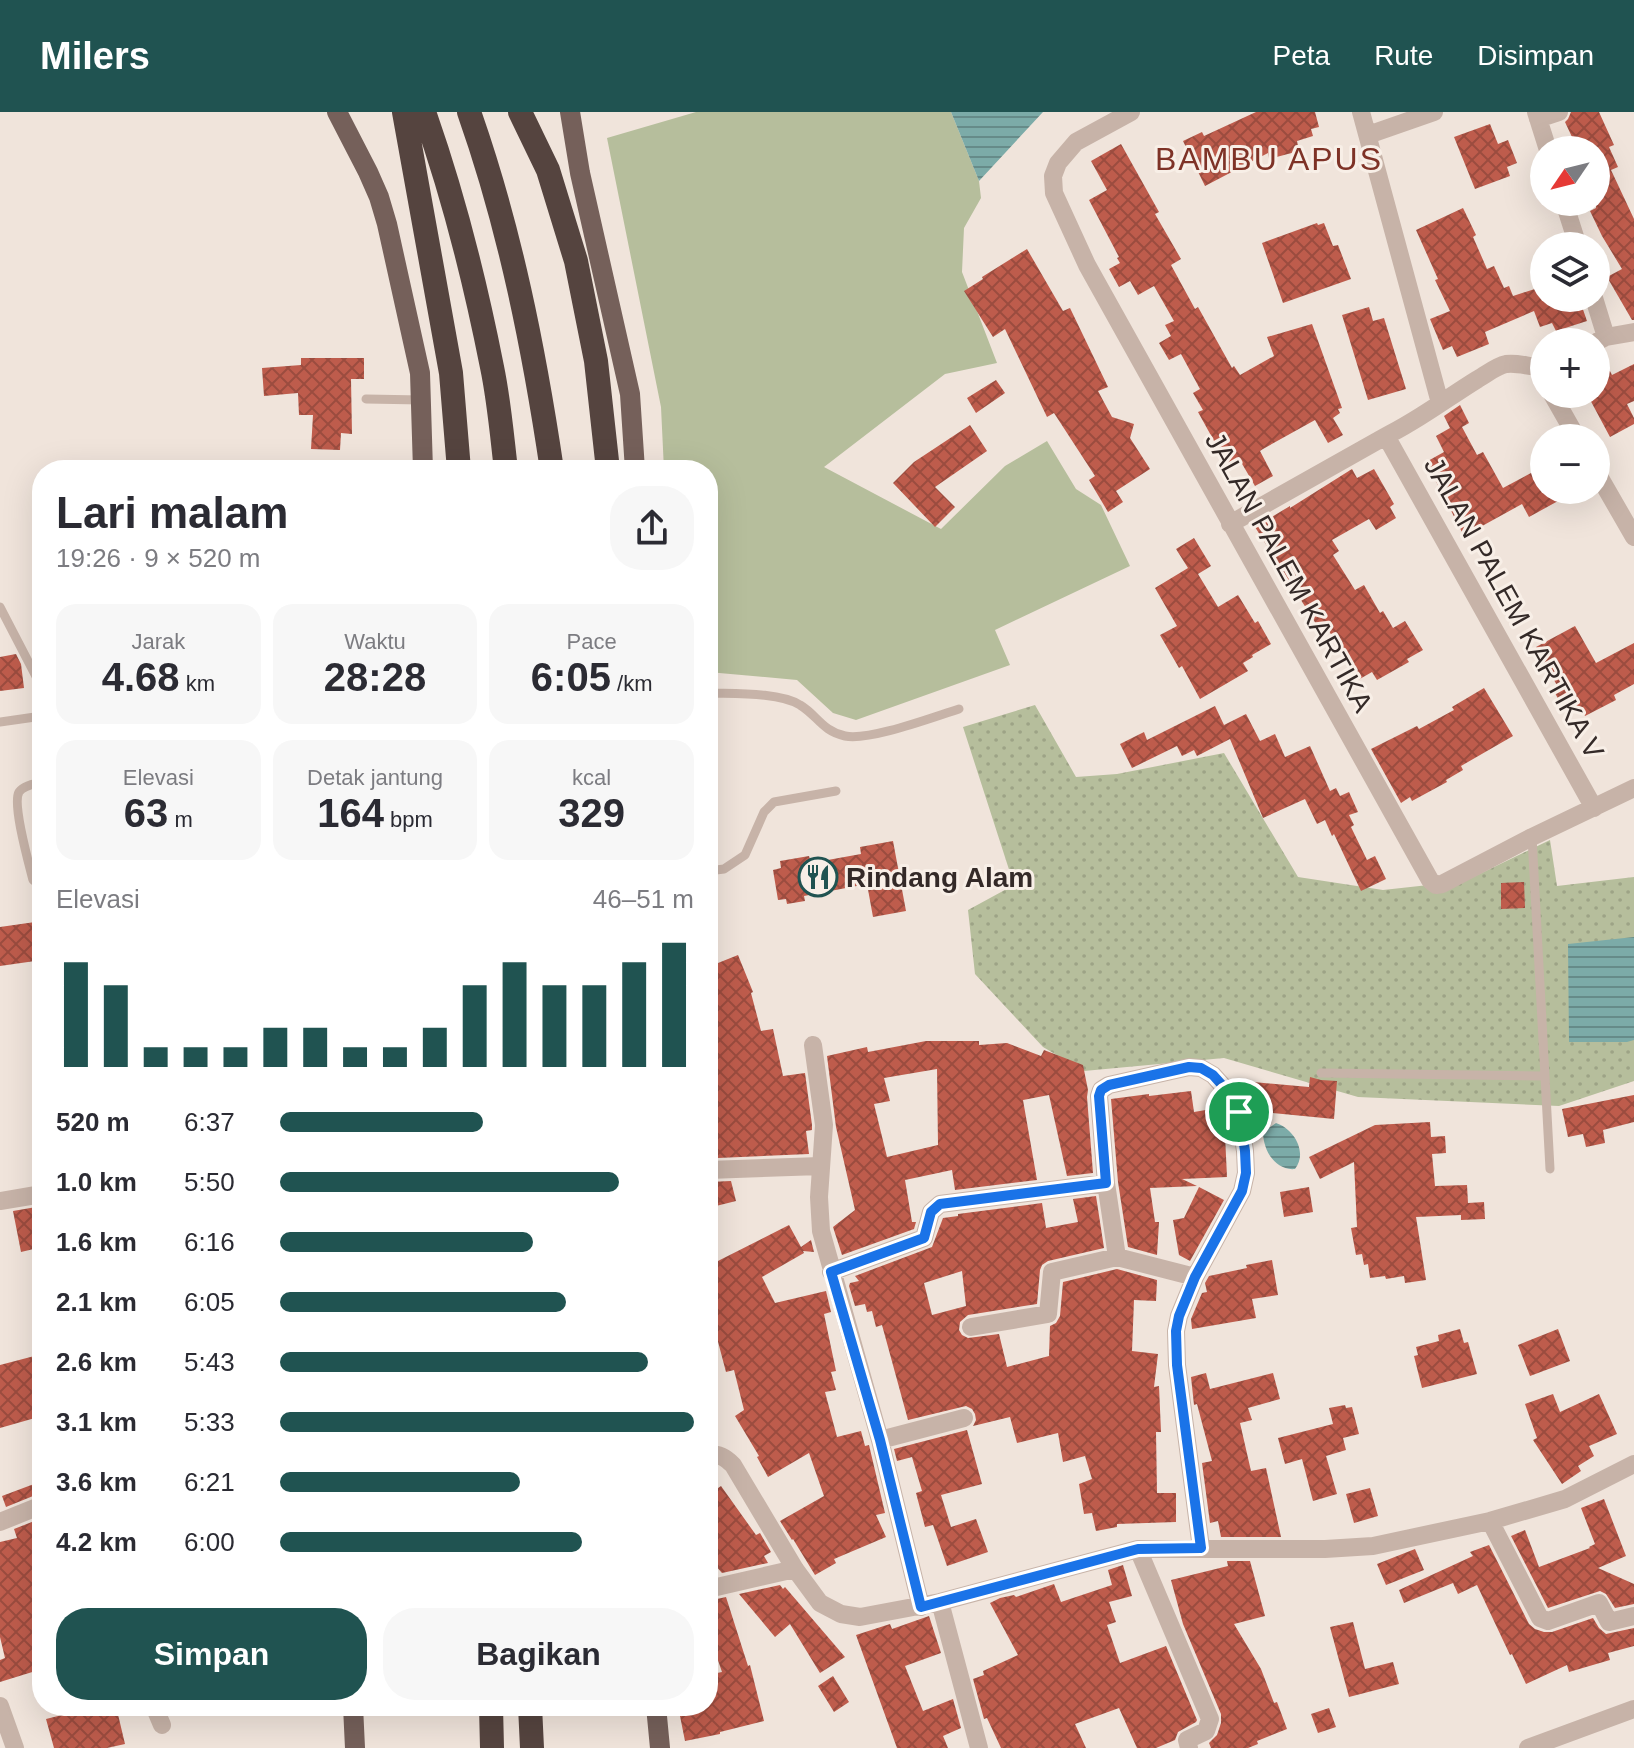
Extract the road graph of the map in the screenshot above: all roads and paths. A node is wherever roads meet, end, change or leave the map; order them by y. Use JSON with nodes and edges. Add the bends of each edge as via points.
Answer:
{"nodes":[{"id":1,"x":337,"y":112,"type":"edge"},
{"id":2,"x":404,"y":112,"type":"edge"},
{"id":3,"x":424,"y":112,"type":"edge"},
{"id":4,"x":469,"y":112,"type":"edge"},
{"id":5,"x":520,"y":112,"type":"edge"},
{"id":6,"x":570,"y":112,"type":"edge"},
{"id":7,"x":1131,"y":112,"type":"edge"},
{"id":8,"x":1361,"y":112,"type":"edge"},
{"id":9,"x":1434,"y":112,"type":"edge"},
{"id":10,"x":1559,"y":112,"type":"edge"},
{"id":11,"x":1537,"y":116,"type":"edge"},
{"id":12,"x":1368,"y":135,"type":"junction"},
{"id":13,"x":1543,"y":136,"type":"edge"},
{"id":14,"x":1634,"y":332,"type":"edge"},
{"id":15,"x":1610,"y":337,"type":"edge"},
{"id":16,"x":1530,"y":369,"type":"edge"},
{"id":17,"x":366,"y":399,"type":"dead end"},
{"id":18,"x":422,"y":400,"type":"junction"},
{"id":19,"x":1440,"y":403,"type":"junction"},
{"id":20,"x":1386,"y":436,"type":"junction"},
{"id":21,"x":423,"y":460,"type":"edge"},
{"id":22,"x":458,"y":460,"type":"edge"},
{"id":23,"x":505,"y":460,"type":"edge"},
{"id":24,"x":550,"y":460,"type":"edge"},
{"id":25,"x":607,"y":460,"type":"edge"},
{"id":26,"x":634,"y":460,"type":"edge"},
{"id":27,"x":1610,"y":495,"type":"edge"},
{"id":28,"x":1230,"y":524,"type":"junction"},
{"id":29,"x":1634,"y":537,"type":"edge"},
{"id":30,"x":0,"y":607,"type":"edge"},
{"id":31,"x":32,"y":669,"type":"edge"},
{"id":32,"x":718,"y":694,"type":"edge"},
{"id":33,"x":959,"y":709,"type":"dead end"},
{"id":34,"x":32,"y":717,"type":"edge"},
{"id":35,"x":0,"y":722,"type":"edge"},
{"id":36,"x":32,"y":786,"type":"edge"},
{"id":37,"x":1634,"y":788,"type":"edge"},
{"id":38,"x":836,"y":791,"type":"dead end"},
{"id":39,"x":1594,"y":808,"type":"junction"},
{"id":40,"x":1532,"y":837,"type":"junction"},
{"id":41,"x":718,"y":870,"type":"edge"},
{"id":42,"x":32,"y":876,"type":"edge"},
{"id":43,"x":813,"y":1045,"type":"dead end"},
{"id":44,"x":1321,"y":1073,"type":"dead end"},
{"id":45,"x":1545,"y":1076,"type":"junction"},
{"id":46,"x":820,"y":1166,"type":"junction"},
{"id":47,"x":1550,"y":1169,"type":"dead end"},
{"id":48,"x":718,"y":1170,"type":"edge"},
{"id":49,"x":1106,"y":1183,"type":"junction"},
{"id":50,"x":32,"y":1196,"type":"edge"},
{"id":51,"x":0,"y":1201,"type":"edge"},
{"id":52,"x":1117,"y":1257,"type":"junction"},
{"id":53,"x":831,"y":1272,"type":"junction"},
{"id":54,"x":1195,"y":1277,"type":"junction"},
{"id":55,"x":971,"y":1327,"type":"dead end"},
{"id":56,"x":964,"y":1418,"type":"dead end"},
{"id":57,"x":880,"y":1440,"type":"junction"},
{"id":58,"x":718,"y":1454,"type":"edge"},
{"id":59,"x":1634,"y":1464,"type":"edge"},
{"id":60,"x":32,"y":1509,"type":"edge"},
{"id":61,"x":1490,"y":1521,"type":"junction"},
{"id":62,"x":0,"y":1522,"type":"edge"},
{"id":63,"x":1201,"y":1548,"type":"junction"},
{"id":64,"x":1138,"y":1549,"type":"junction"},
{"id":65,"x":795,"y":1569,"type":"junction"},
{"id":66,"x":718,"y":1587,"type":"edge"},
{"id":67,"x":931,"y":1604,"type":"junction"},
{"id":68,"x":1634,"y":1616,"type":"edge"},
{"id":69,"x":0,"y":1706,"type":"edge"},
{"id":70,"x":1634,"y":1709,"type":"edge"},
{"id":71,"x":158,"y":1716,"type":"edge"},
{"id":72,"x":353,"y":1716,"type":"edge"},
{"id":73,"x":491,"y":1716,"type":"edge"},
{"id":74,"x":530,"y":1716,"type":"edge"},
{"id":75,"x":657,"y":1716,"type":"edge"},
{"id":76,"x":162,"y":1725,"type":"dead end"},
{"id":77,"x":15,"y":1748,"type":"edge"},
{"id":78,"x":355,"y":1748,"type":"edge"},
{"id":79,"x":492,"y":1748,"type":"edge"},
{"id":80,"x":532,"y":1748,"type":"edge"},
{"id":81,"x":660,"y":1748,"type":"edge"},
{"id":82,"x":979,"y":1748,"type":"edge"},
{"id":83,"x":1189,"y":1748,"type":"edge"},
{"id":84,"x":1528,"y":1748,"type":"edge"}],
"edges":[{"from":1,"to":18,"type":"main road","via":[[387,224]]},
{"from":2,"to":22,"type":"highway","via":[[451,373]]},
{"from":3,"to":23,"type":"highway","via":[[493,369]]},
{"from":4,"to":24,"type":"highway","via":[[513,259]]},
{"from":5,"to":25,"type":"highway","via":[[548,170],[576,261],[596,361]]},
{"from":6,"to":26,"type":"main road","via":[[630,394]]},
{"from":7,"to":28,"type":"street","name":"JALAN PALEM KARTIKA","via":[[1076,142],[1058,163],[1054,193],[1087,265]]},
{"from":8,"to":12,"type":"street"},
{"from":9,"to":12,"type":"street"},
{"from":10,"to":11,"type":"street"},
{"from":11,"to":13,"type":"street"},
{"from":12,"to":19,"type":"street"},
{"from":14,"to":15,"type":"street"},
{"from":16,"to":19,"type":"street","via":[[1500,366]]},
{"from":17,"to":18,"type":"lane"},
{"from":18,"to":21,"type":"main road"},
{"from":19,"to":20,"type":"street"},
{"from":20,"to":28,"type":"street"},
{"from":20,"to":39,"type":"street","name":"JALAN PALEM KARTIKA V"},
{"from":27,"to":29,"type":"street"},
{"from":28,"to":40,"type":"street","name":"JALAN PALEM KARTIKA","via":[[1433,883],[1439,885]]},
{"from":30,"to":31,"type":"lane"},
{"from":32,"to":33,"type":"lane","via":[[781,698],[801,705],[829,731],[847,737]]},
{"from":34,"to":35,"type":"lane"},
{"from":36,"to":42,"type":"lane","via":[[17,795],[17,808]]},
{"from":37,"to":39,"type":"street","name":"JALAN PALEM KARTIKA"},
{"from":38,"to":41,"type":"lane","via":[[774,802],[745,855]]},
{"from":39,"to":40,"type":"street","name":"JALAN PALEM KARTIKA"},
{"from":40,"to":45,"type":"lane"},
{"from":43,"to":46,"type":"street","via":[[824,1125]]},
{"from":44,"to":45,"type":"lane"},
{"from":45,"to":47,"type":"lane"},
{"from":46,"to":48,"type":"street"},
{"from":46,"to":53,"type":"street","via":[[819,1215]]},
{"from":49,"to":52,"type":"street"},
{"from":49,"to":53,"type":"street","via":[[940,1204],[931,1212],[924,1238]]},
{"from":49,"to":54,"type":"street","via":[[1101,1090],[1189,1067],[1201,1068],[1223,1085],[1239,1112],[1246,1173],[1236,1204]]},
{"from":50,"to":51,"type":"street"},
{"from":52,"to":54,"type":"street"},
{"from":52,"to":55,"type":"street","via":[[1052,1272],[1048,1314]]},
{"from":53,"to":57,"type":"street"},
{"from":54,"to":63,"type":"street","via":[[1179,1316],[1175,1346]]},
{"from":56,"to":57,"type":"street"},
{"from":57,"to":67,"type":"street"},
{"from":58,"to":65,"type":"street","via":[[733,1465]]},
{"from":59,"to":61,"type":"street","via":[[1565,1499]]},
{"from":60,"to":62,"type":"street"},
{"from":61,"to":63,"type":"street","via":[[1360,1547]]},
{"from":61,"to":68,"type":"street","via":[[1543,1621],[1599,1603],[1609,1622]]},
{"from":63,"to":64,"type":"street"},
{"from":64,"to":67,"type":"street"},
{"from":64,"to":83,"type":"street","via":[[1210,1719],[1206,1731],[1187,1740]]},
{"from":65,"to":66,"type":"street"},
{"from":65,"to":67,"type":"street","via":[[820,1603],[841,1614],[860,1617]]},
{"from":67,"to":82,"type":"street"},
{"from":69,"to":77,"type":"street"},
{"from":70,"to":84,"type":"street"},
{"from":71,"to":76,"type":"street"},
{"from":72,"to":78,"type":"main road"},
{"from":73,"to":79,"type":"highway"},
{"from":74,"to":80,"type":"highway"},
{"from":75,"to":81,"type":"main road"}]}
